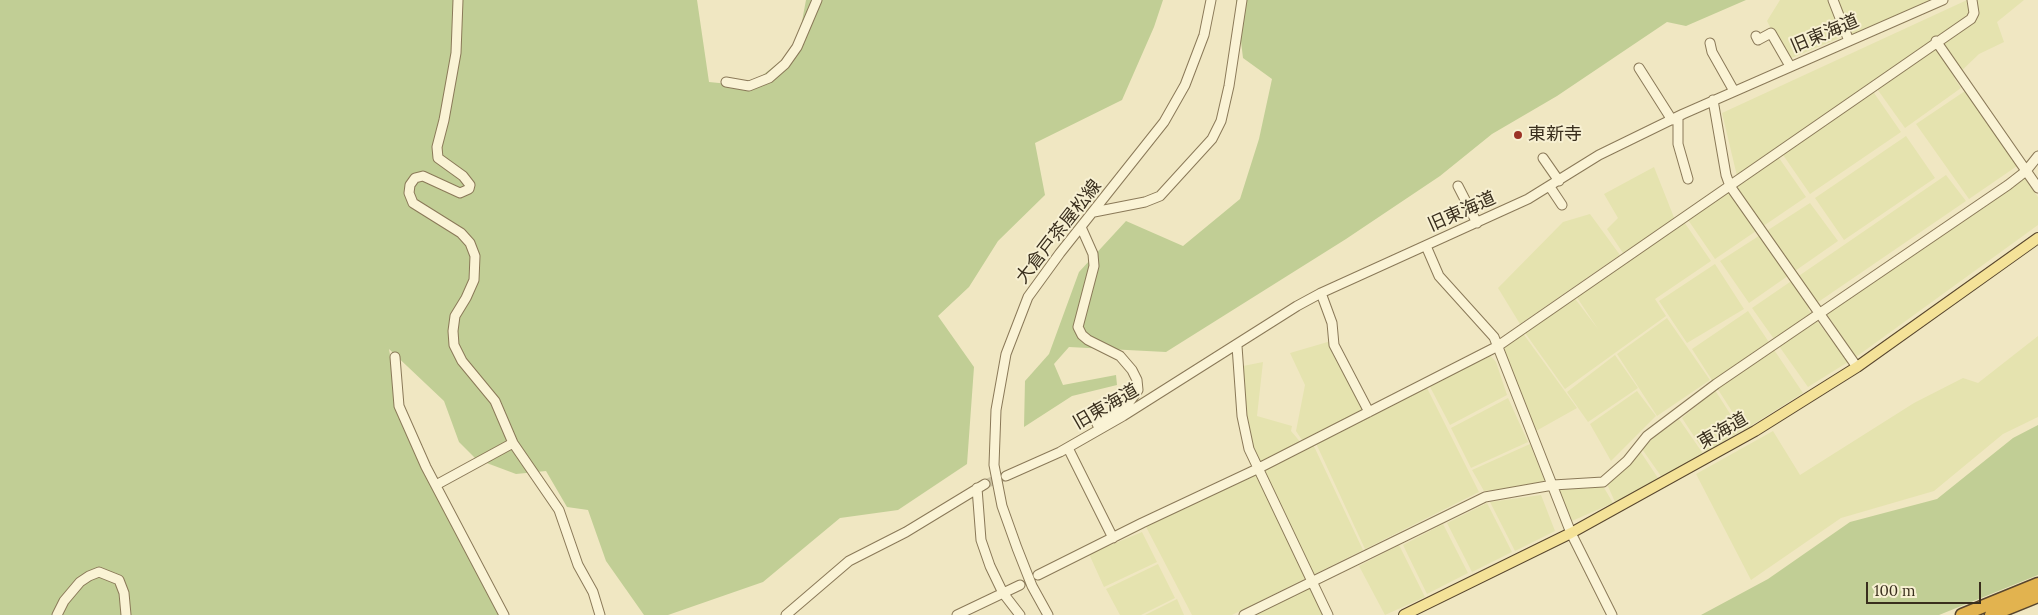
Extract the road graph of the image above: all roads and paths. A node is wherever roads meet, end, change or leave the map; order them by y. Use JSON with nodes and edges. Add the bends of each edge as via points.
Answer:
{"nodes":[{"id":1,"x":458,"y":0,"type":"edge"},
{"id":2,"x":817,"y":0,"type":"edge"},
{"id":3,"x":1211,"y":0,"type":"edge"},
{"id":4,"x":1242,"y":0,"type":"edge"},
{"id":5,"x":1833,"y":0,"type":"edge"},
{"id":6,"x":1943,"y":0,"type":"edge"},
{"id":7,"x":1972,"y":0,"type":"edge"},
{"id":8,"x":1756,"y":36,"type":"dead end"},
{"id":9,"x":1849,"y":41,"type":"junction"},
{"id":10,"x":1936,"y":41,"type":"junction"},
{"id":11,"x":1710,"y":42,"type":"dead end"},
{"id":12,"x":1790,"y":66,"type":"junction"},
{"id":13,"x":1638,"y":68,"type":"dead end"},
{"id":14,"x":726,"y":82,"type":"dead end"},
{"id":15,"x":1734,"y":91,"type":"junction"},
{"id":16,"x":1713,"y":100,"type":"junction"},
{"id":17,"x":1675,"y":118,"type":"junction"},
{"id":18,"x":2038,"y":156,"type":"edge"},
{"id":19,"x":1544,"y":158,"type":"dead end"},
{"id":20,"x":2026,"y":171,"type":"junction"},
{"id":21,"x":1688,"y":179,"type":"dead end"},
{"id":22,"x":1559,"y":181,"type":"junction"},
{"id":23,"x":1458,"y":186,"type":"dead end"},
{"id":24,"x":1730,"y":186,"type":"junction"},
{"id":25,"x":1550,"y":187,"type":"junction"},
{"id":26,"x":2038,"y":188,"type":"edge"},
{"id":27,"x":1562,"y":205,"type":"dead end"},
{"id":28,"x":1094,"y":212,"type":"junction"},
{"id":29,"x":1477,"y":223,"type":"junction"},
{"id":30,"x":1081,"y":226,"type":"junction"},
{"id":31,"x":2038,"y":238,"type":"edge"},
{"id":32,"x":1426,"y":246,"type":"junction"},
{"id":33,"x":1321,"y":293,"type":"junction"},
{"id":34,"x":1821,"y":314,"type":"junction"},
{"id":35,"x":1236,"y":346,"type":"junction"},
{"id":36,"x":1498,"y":346,"type":"junction"},
{"id":37,"x":395,"y":357,"type":"dead end"},
{"id":38,"x":1857,"y":367,"type":"junction"},
{"id":39,"x":1369,"y":412,"type":"junction"},
{"id":40,"x":1100,"y":429,"type":"junction"},
{"id":41,"x":513,"y":443,"type":"junction"},
{"id":42,"x":1068,"y":448,"type":"junction"},
{"id":43,"x":1257,"y":469,"type":"junction"},
{"id":44,"x":1006,"y":476,"type":"tunnel mouth"},
{"id":45,"x":436,"y":485,"type":"junction"},
{"id":46,"x":1553,"y":485,"type":"junction"},
{"id":47,"x":1571,"y":533,"type":"junction"},
{"id":48,"x":1113,"y":538,"type":"junction"},
{"id":49,"x":1038,"y":576,"type":"dead end"},
{"id":50,"x":1312,"y":583,"type":"junction"},
{"id":51,"x":2038,"y":584,"type":"edge"},
{"id":52,"x":1020,"y":585,"type":"dead end"},
{"id":53,"x":1003,"y":593,"type":"junction"},
{"id":54,"x":2038,"y":596,"type":"edge"},
{"id":55,"x":57,"y":615,"type":"edge"},
{"id":56,"x":126,"y":615,"type":"edge"},
{"id":57,"x":504,"y":615,"type":"edge"},
{"id":58,"x":600,"y":615,"type":"edge"},
{"id":59,"x":786,"y":615,"type":"edge"},
{"id":60,"x":957,"y":615,"type":"edge"},
{"id":61,"x":1020,"y":615,"type":"edge"},
{"id":62,"x":1048,"y":615,"type":"edge"},
{"id":63,"x":1244,"y":615,"type":"edge"},
{"id":64,"x":1328,"y":615,"type":"edge"},
{"id":65,"x":1404,"y":615,"type":"edge"},
{"id":66,"x":1612,"y":615,"type":"edge"},
{"id":67,"x":1962,"y":615,"type":"edge"},
{"id":68,"x":1991,"y":615,"type":"edge"}],
"edges":[{"from":1,"to":41,"type":"street","via":[[456,53],[437,147],[438,158],[463,176],[470,185],[469,189],[460,192],[423,176],[415,178],[409,193],[413,203],[461,233],[470,243],[475,256],[474,280],[455,316],[454,345],[462,361],[495,401]]},
{"from":2,"to":14,"type":"street","via":[[797,48],[786,64],[769,78],[749,86]]},
{"from":3,"to":28,"type":"street","name":"大倉戸茶屋松線","via":[[1204,35],[1173,107],[1144,150]]},
{"from":4,"to":28,"type":"street","via":[[1229,86],[1221,121],[1212,139],[1160,196]]},
{"from":5,"to":9,"type":"street"},
{"from":6,"to":9,"type":"street","name":"旧東海道"},
{"from":7,"to":10,"type":"street","via":[[1974,13],[1971,18]]},
{"from":8,"to":12,"type":"street","via":[[1758,40],[1771,33]]},
{"from":9,"to":12,"type":"street","name":"旧東海道"},
{"from":10,"to":20,"type":"street"},
{"from":10,"to":24,"type":"street"},
{"from":11,"to":15,"type":"street","via":[[1712,52]]},
{"from":12,"to":15,"type":"street","name":"旧東海道"},
{"from":13,"to":17,"type":"street"},
{"from":15,"to":16,"type":"street","name":"旧東海道"},
{"from":16,"to":17,"type":"street","name":"旧東海道"},
{"from":16,"to":24,"type":"street"},
{"from":17,"to":21,"type":"street"},
{"from":17,"to":22,"type":"street","name":"旧東海道","via":[[1599,155]]},
{"from":18,"to":20,"type":"street"},
{"from":19,"to":22,"type":"street"},
{"from":20,"to":26,"type":"street"},
{"from":20,"to":34,"type":"street"},
{"from":22,"to":25,"type":"street","name":"旧東海道"},
{"from":23,"to":29,"type":"street"},
{"from":24,"to":34,"type":"street"},
{"from":24,"to":36,"type":"street"},
{"from":25,"to":27,"type":"street"},
{"from":25,"to":29,"type":"street","name":"旧東海道"},
{"from":28,"to":30,"type":"street","name":"大倉戸茶屋松線"},
{"from":29,"to":32,"type":"street","name":"旧東海道"},
{"from":30,"to":40,"type":"street","via":[[1093,254],[1094,266],[1078,327],[1088,340],[1120,356],[1132,370],[1138,390],[1130,401],[1097,424]]},
{"from":30,"to":62,"type":"street","name":"大倉戸茶屋松線","via":[[1028,298],[1006,354],[996,410],[994,465],[1002,506],[1032,586]]},
{"from":31,"to":38,"type":"main road","name":"東海道"},
{"from":32,"to":33,"type":"street","name":"旧東海道","via":[[1393,258]]},
{"from":32,"to":36,"type":"street","via":[[1439,276],[1484,324]]},
{"from":33,"to":35,"type":"street","name":"旧東海道"},
{"from":33,"to":39,"type":"street","via":[[1332,323],[1334,345]]},
{"from":34,"to":38,"type":"street"},
{"from":34,"to":46,"type":"street","via":[[1716,384],[1648,436],[1603,482]]},
{"from":35,"to":40,"type":"street","name":"旧東海道"},
{"from":35,"to":43,"type":"street","via":[[1242,416]]},
{"from":36,"to":39,"type":"street"},
{"from":36,"to":46,"type":"street"},
{"from":37,"to":45,"type":"street","via":[[399,406]]},
{"from":38,"to":47,"type":"main road","name":"東海道","via":[[1756,431]]},
{"from":39,"to":43,"type":"street"},
{"from":40,"to":42,"type":"street","name":"旧東海道"},
{"from":41,"to":45,"type":"street"},
{"from":41,"to":58,"type":"street","via":[[559,510]]},
{"from":42,"to":44,"type":"street","name":"旧東海道"},
{"from":42,"to":48,"type":"street"},
{"from":43,"to":48,"type":"street"},
{"from":43,"to":50,"type":"street"},
{"from":45,"to":57,"type":"street"},
{"from":46,"to":47,"type":"street"},
{"from":46,"to":50,"type":"street","via":[[1485,497]]},
{"from":47,"to":65,"type":"main road","name":"東海道"},
{"from":47,"to":66,"type":"street"},
{"from":48,"to":49,"type":"street"},
{"from":50,"to":63,"type":"street"},
{"from":50,"to":64,"type":"street"},
{"from":51,"to":67,"type":"highway"},
{"from":52,"to":53,"type":"street"},
{"from":53,"to":59,"type":"street","via":[[981,540],[981,486],[906,532],[849,561]]},
{"from":53,"to":60,"type":"street"},
{"from":53,"to":61,"type":"street"},
{"from":54,"to":68,"type":"highway"},
{"from":55,"to":56,"type":"street","via":[[80,582],[99,572],[119,580]]}]}
